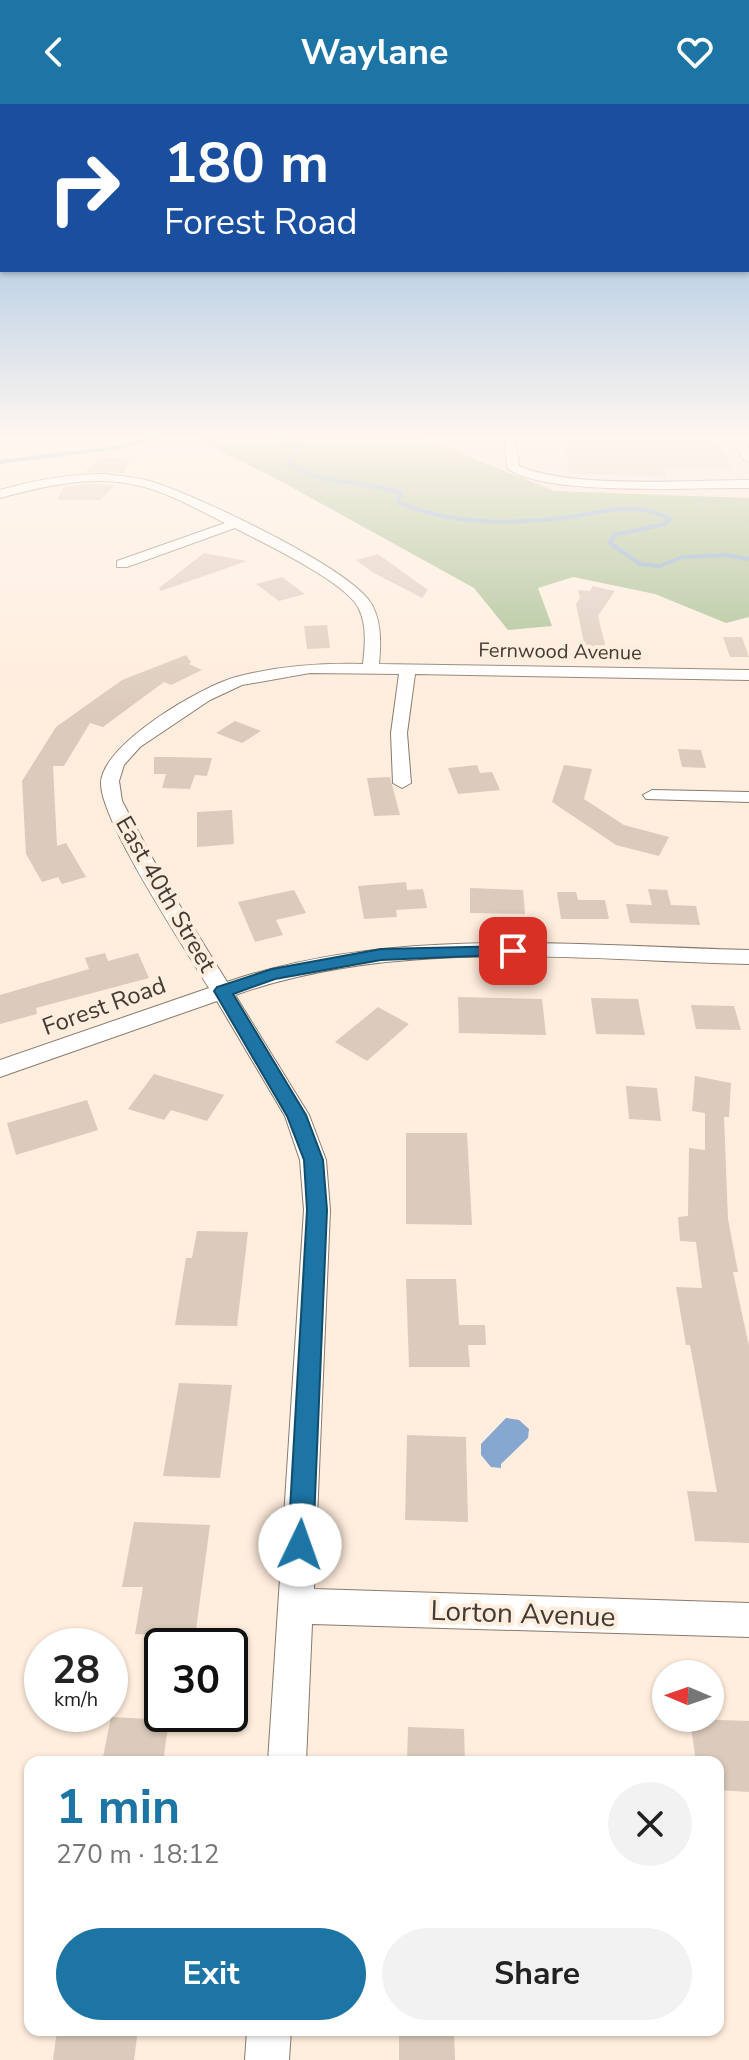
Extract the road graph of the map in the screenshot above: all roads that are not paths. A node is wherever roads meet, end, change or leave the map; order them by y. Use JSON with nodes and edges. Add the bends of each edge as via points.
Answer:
{"nodes":[{"id":1,"x":224,"y":528,"type":"edge"},
{"id":2,"x":239,"y":528,"type":"edge"},
{"id":3,"x":122,"y":564,"type":"dead end"},
{"id":4,"x":371,"y":667,"type":"junction"},
{"id":5,"x":408,"y":668,"type":"junction"},
{"id":6,"x":749,"y":675,"type":"edge"},
{"id":7,"x":402,"y":783,"type":"dead end"},
{"id":8,"x":652,"y":795,"type":"dead end"},
{"id":9,"x":749,"y":797,"type":"edge"},
{"id":10,"x":749,"y":957,"type":"edge"},
{"id":11,"x":223,"y":991,"type":"junction"},
{"id":12,"x":0,"y":1069,"type":"edge"},
{"id":13,"x":297,"y":1606,"type":"junction"},
{"id":14,"x":749,"y":1620,"type":"edge"},
{"id":15,"x":287,"y":1756,"type":"edge"},
{"id":16,"x":269,"y":2036,"type":"edge"},
{"id":17,"x":267,"y":2060,"type":"edge"}],
"edges":[{"from":1,"to":3,"type":"street"},
{"from":2,"to":4,"type":"street","via":[[350,587],[369,619],[374,642]]},
{"from":4,"to":5,"type":"street","name":"Fernwood Avenue"},
{"from":4,"to":11,"type":"street","name":"East 40th Street","via":[[310,668],[238,681],[163,721],[116,764],[110,781],[113,801],[154,880]]},
{"from":5,"to":6,"type":"street","name":"Fernwood Avenue"},
{"from":5,"to":7,"type":"street","via":[[399,733]]},
{"from":8,"to":9,"type":"street"},
{"from":10,"to":11,"type":"street","name":"Forest Road","via":[[513,951],[381,954],[272,974]]},
{"from":11,"to":12,"type":"street","name":"Forest Road"},
{"from":11,"to":13,"type":"street","name":"East 40th Street","via":[[297,1115],[313,1160],[317,1210]]},
{"from":13,"to":14,"type":"street","name":"Lorton Avenue"},
{"from":13,"to":15,"type":"street","name":"East 40th Street"},
{"from":16,"to":17,"type":"street"}]}
